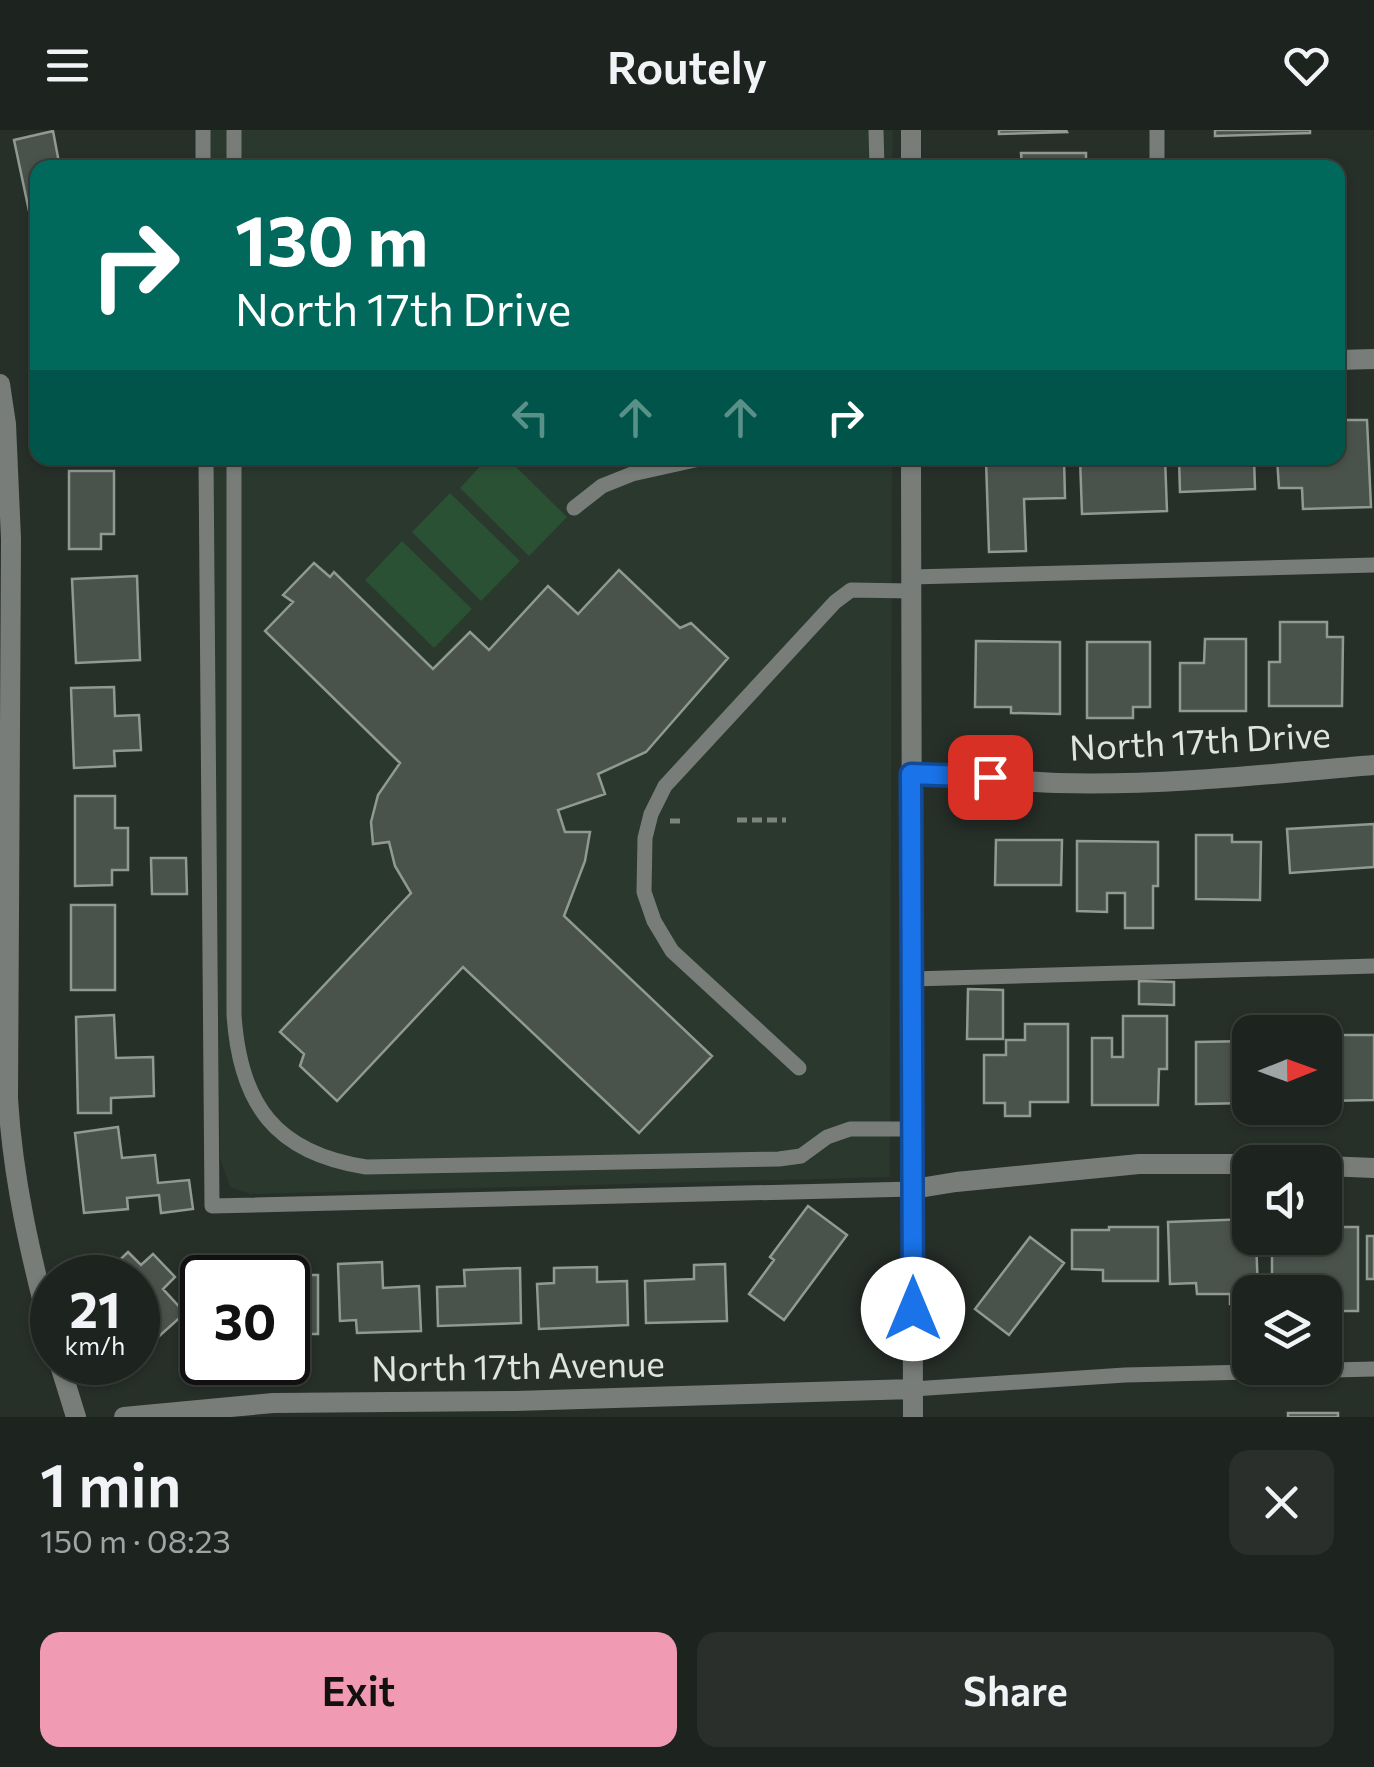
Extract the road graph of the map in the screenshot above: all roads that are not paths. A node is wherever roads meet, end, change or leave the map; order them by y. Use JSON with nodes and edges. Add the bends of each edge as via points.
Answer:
{"nodes":[{"id":1,"x":203,"y":130,"type":"edge"},
{"id":2,"x":234,"y":130,"type":"edge"},
{"id":3,"x":876,"y":130,"type":"edge"},
{"id":4,"x":911,"y":130,"type":"edge"},
{"id":5,"x":1156,"y":130,"type":"edge"},
{"id":6,"x":203,"y":160,"type":"edge"},
{"id":7,"x":234,"y":160,"type":"edge"},
{"id":8,"x":877,"y":160,"type":"edge"},
{"id":9,"x":911,"y":160,"type":"edge"},
{"id":10,"x":1157,"y":160,"type":"edge"},
{"id":11,"x":1374,"y":359,"type":"edge"},
{"id":12,"x":1345,"y":360,"type":"edge"},
{"id":13,"x":0,"y":384,"type":"edge"},
{"id":14,"x":206,"y":465,"type":"edge"},
{"id":15,"x":234,"y":465,"type":"edge"},
{"id":16,"x":672,"y":465,"type":"edge"},
{"id":17,"x":911,"y":465,"type":"edge"},
{"id":18,"x":574,"y":508,"type":"dead end"},
{"id":19,"x":1374,"y":565,"type":"edge"},
{"id":20,"x":911,"y":584,"type":"junction"},
{"id":21,"x":1374,"y":764,"type":"edge"},
{"id":22,"x":911,"y":774,"type":"junction"},
{"id":23,"x":1374,"y":966,"type":"edge"},
{"id":24,"x":912,"y":979,"type":"junction"},
{"id":25,"x":799,"y":1068,"type":"dead end"},
{"id":26,"x":913,"y":1130,"type":"junction"},
{"id":27,"x":1232,"y":1164,"type":"edge"},
{"id":28,"x":1342,"y":1167,"type":"edge"},
{"id":29,"x":1374,"y":1168,"type":"edge"},
{"id":30,"x":913,"y":1189,"type":"junction"},
{"id":31,"x":31,"y":1255,"type":"edge"},
{"id":32,"x":1374,"y":1369,"type":"edge"},
{"id":33,"x":67,"y":1385,"type":"edge"},
{"id":34,"x":914,"y":1389,"type":"junction"},
{"id":35,"x":515,"y":1409,"type":"edge"},
{"id":36,"x":76,"y":1417,"type":"edge"},
{"id":37,"x":124,"y":1417,"type":"edge"},
{"id":38,"x":914,"y":1417,"type":"edge"}],
"edges":[{"from":1,"to":6,"type":"lane"},
{"from":2,"to":7,"type":"lane"},
{"from":3,"to":8,"type":"lane"},
{"from":4,"to":9,"type":"street"},
{"from":5,"to":10,"type":"lane"},
{"from":11,"to":12,"type":"street"},
{"from":13,"to":31,"type":"street","via":[[11,540],[8,1099]]},
{"from":14,"to":30,"type":"lane","via":[[212,1206]]},
{"from":15,"to":26,"type":"lane","via":[[236,1049],[243,1076],[277,1131],[306,1151],[366,1167],[779,1159],[800,1156],[850,1130]]},
{"from":16,"to":18,"type":"lane","via":[[602,486]]},
{"from":17,"to":20,"type":"street"},
{"from":19,"to":20,"type":"lane"},
{"from":20,"to":22,"type":"street"},
{"from":20,"to":25,"type":"lane","via":[[851,590],[835,602],[665,786],[648,826],[644,892],[672,951]]},
{"from":21,"to":22,"type":"street","name":"North 17th Drive","via":[[1187,781],[1056,783]]},
{"from":22,"to":24,"type":"street"},
{"from":23,"to":24,"type":"lane"},
{"from":24,"to":26,"type":"street"},
{"from":26,"to":30,"type":"street"},
{"from":27,"to":30,"type":"street","via":[[1140,1164]]},
{"from":28,"to":29,"type":"street"},
{"from":30,"to":34,"type":"street"},
{"from":32,"to":34,"type":"lane"},
{"from":33,"to":36,"type":"street"},
{"from":34,"to":35,"type":"street","name":"North 17th Avenue"},
{"from":34,"to":38,"type":"street"},
{"from":35,"to":37,"type":"street","name":"North 17th Avenue","via":[[274,1403]]}]}
